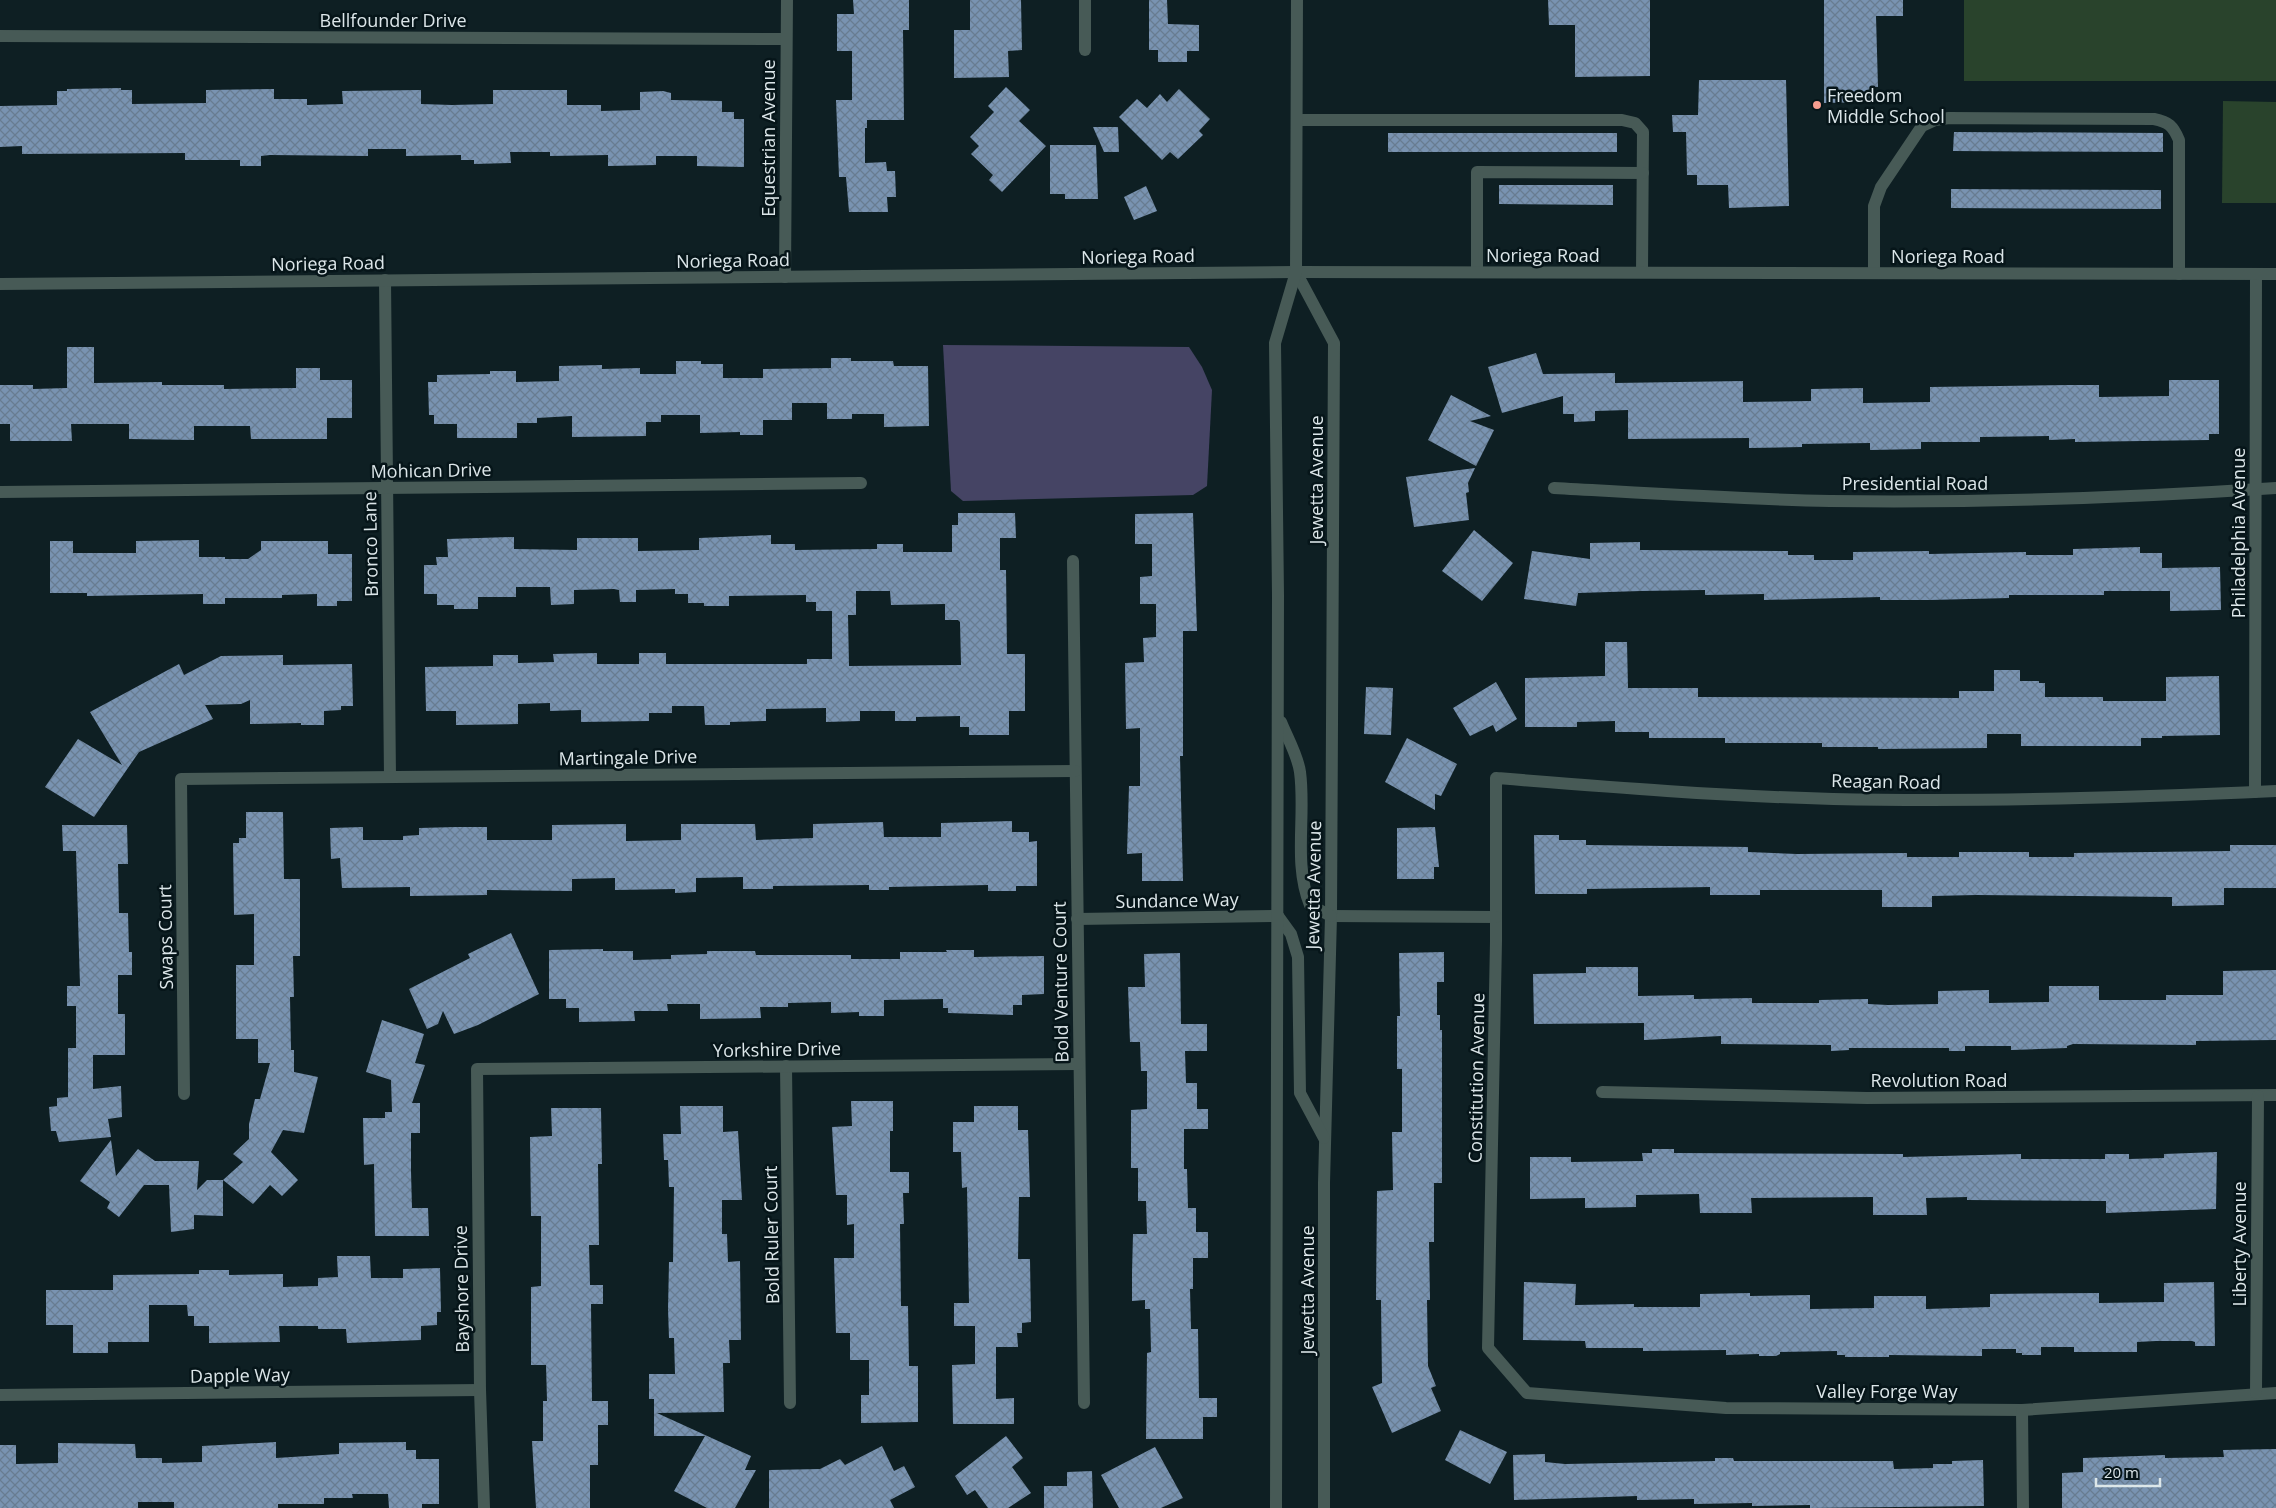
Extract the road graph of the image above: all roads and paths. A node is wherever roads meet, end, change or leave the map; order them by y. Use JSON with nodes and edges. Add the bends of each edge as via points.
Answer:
{"nodes":[{"id":1,"x":786,"y":0,"type":"edge"},
{"id":2,"x":1085,"y":0,"type":"edge"},
{"id":3,"x":1297,"y":0,"type":"edge"},
{"id":4,"x":0,"y":36,"type":"edge"},
{"id":5,"x":786,"y":39,"type":"junction"},
{"id":6,"x":1085,"y":50,"type":"dead end"},
{"id":7,"x":1297,"y":120,"type":"junction"},
{"id":8,"x":1643,"y":173,"type":"junction"},
{"id":9,"x":1296,"y":272,"type":"junction"},
{"id":10,"x":1477,"y":272,"type":"junction"},
{"id":11,"x":1642,"y":272,"type":"junction"},
{"id":12,"x":1874,"y":273,"type":"junction"},
{"id":13,"x":2179,"y":274,"type":"junction"},
{"id":14,"x":2256,"y":274,"type":"junction"},
{"id":15,"x":2276,"y":274,"type":"edge"},
{"id":16,"x":785,"y":277,"type":"junction"},
{"id":17,"x":385,"y":280,"type":"junction"},
{"id":18,"x":0,"y":284,"type":"edge"},
{"id":19,"x":861,"y":483,"type":"dead end"},
{"id":20,"x":387,"y":488,"type":"junction"},
{"id":21,"x":1554,"y":488,"type":"dead end"},
{"id":22,"x":2276,"y":488,"type":"edge"},
{"id":23,"x":2255,"y":490,"type":"junction"},
{"id":24,"x":0,"y":492,"type":"edge"},
{"id":25,"x":1073,"y":562,"type":"dead end"},
{"id":26,"x":1278,"y":715,"type":"junction"},
{"id":27,"x":1075,"y":770,"type":"junction"},
{"id":28,"x":390,"y":777,"type":"junction"},
{"id":29,"x":1496,"y":778,"type":"joint"},
{"id":30,"x":181,"y":779,"type":"joint"},
{"id":31,"x":2276,"y":791,"type":"edge"},
{"id":32,"x":2255,"y":792,"type":"junction"},
{"id":33,"x":1278,"y":916,"type":"junction"},
{"id":34,"x":1331,"y":916,"type":"junction"},
{"id":35,"x":1496,"y":917,"type":"junction"},
{"id":36,"x":1077,"y":919,"type":"junction"},
{"id":37,"x":1078,"y":1064,"type":"junction"},
{"id":38,"x":786,"y":1066,"type":"junction"},
{"id":39,"x":477,"y":1069,"type":"joint"},
{"id":40,"x":1602,"y":1092,"type":"dead end"},
{"id":41,"x":184,"y":1094,"type":"dead end"},
{"id":42,"x":2276,"y":1095,"type":"edge"},
{"id":43,"x":2258,"y":1096,"type":"junction"},
{"id":44,"x":1326,"y":1140,"type":"junction"},
{"id":45,"x":1508,"y":1370,"type":"joint"},
{"id":46,"x":480,"y":1390,"type":"junction"},
{"id":47,"x":2256,"y":1393,"type":"junction"},
{"id":48,"x":2276,"y":1393,"type":"edge"},
{"id":49,"x":0,"y":1395,"type":"edge"},
{"id":50,"x":1084,"y":1403,"type":"dead end"},
{"id":51,"x":790,"y":1404,"type":"dead end"},
{"id":52,"x":2022,"y":1410,"type":"junction"},
{"id":53,"x":484,"y":1508,"type":"edge"},
{"id":54,"x":1276,"y":1508,"type":"edge"},
{"id":55,"x":1324,"y":1508,"type":"edge"},
{"id":56,"x":2023,"y":1508,"type":"edge"}],
"edges":[{"from":1,"to":5,"type":"street","name":"Equestrian Avenue"},
{"from":2,"to":6,"type":"street"},
{"from":3,"to":7,"type":"street","name":"Jewetta Avenue"},
{"from":4,"to":5,"type":"street","name":"Bellfounder Drive"},
{"from":5,"to":16,"type":"street","name":"Equestrian Avenue"},
{"from":7,"to":8,"type":"street","via":[[1622,120],[1635,123],[1643,132]]},
{"from":7,"to":9,"type":"street","name":"Jewetta Avenue"},
{"from":8,"to":10,"type":"street","via":[[1477,172]]},
{"from":8,"to":11,"type":"street"},
{"from":9,"to":10,"type":"street","name":"Noriega Road"},
{"from":9,"to":16,"type":"street","name":"Noriega Road"},
{"from":9,"to":26,"type":"street","name":"Jewetta Avenue","via":[[1275,343]]},
{"from":9,"to":34,"type":"street","name":"Jewetta Avenue","via":[[1334,343]]},
{"from":10,"to":11,"type":"street","name":"Noriega Road"},
{"from":11,"to":12,"type":"street","name":"Noriega Road"},
{"from":12,"to":13,"type":"street","name":"Noriega Road"},
{"from":12,"to":13,"type":"street","via":[[1874,206],[1881,187],[1922,126],[1949,118],[2154,119],[2167,122],[2179,140]]},
{"from":13,"to":14,"type":"street","name":"Noriega Road"},
{"from":14,"to":15,"type":"street","name":"Noriega Road"},
{"from":14,"to":23,"type":"street","name":"Philadelphia Avenue"},
{"from":16,"to":17,"type":"street","name":"Noriega Road"},
{"from":17,"to":18,"type":"street","name":"Noriega Road"},
{"from":17,"to":20,"type":"street","name":"Bronco Lane"},
{"from":19,"to":20,"type":"street","name":"Mohican Drive"},
{"from":20,"to":24,"type":"street","name":"Mohican Drive"},
{"from":20,"to":28,"type":"street","name":"Bronco Lane"},
{"from":21,"to":23,"type":"street","name":"Presidential Road","via":[[1830,501],[1998,501]]},
{"from":22,"to":23,"type":"street","name":"Presidential Road"},
{"from":23,"to":32,"type":"street","name":"Philadelphia Avenue"},
{"from":25,"to":27,"type":"street","name":"Bold Venture Court"},
{"from":26,"to":33,"type":"street","name":"Jewetta Avenue"},
{"from":26,"to":34,"type":"street","via":[[1300,770],[1302,874],[1306,896],[1310,905]]},
{"from":27,"to":28,"type":"street","name":"Martingale Drive"},
{"from":27,"to":36,"type":"street","name":"Bold Venture Court"},
{"from":28,"to":30,"type":"street","name":"Martingale Drive"},
{"from":29,"to":32,"type":"street","name":"Reagan Road","via":[[1832,799],[2019,800]]},
{"from":29,"to":35,"type":"street","name":"Constitution Avenue"},
{"from":30,"to":41,"type":"street","name":"Swaps Court"},
{"from":31,"to":32,"type":"street","name":"Reagan Road"},
{"from":33,"to":36,"type":"street","name":"Sundance Way"},
{"from":33,"to":44,"type":"street","via":[[1291,934],[1298,957],[1300,1093]]},
{"from":33,"to":54,"type":"street","name":"Jewetta Avenue"},
{"from":34,"to":35,"type":"street"},
{"from":34,"to":44,"type":"street","name":"Jewetta Avenue"},
{"from":35,"to":45,"type":"street","name":"Constitution Avenue","via":[[1488,1348]]},
{"from":36,"to":37,"type":"street","name":"Bold Venture Court"},
{"from":37,"to":38,"type":"street","name":"Yorkshire Drive"},
{"from":37,"to":50,"type":"street","name":"Bold Venture Court"},
{"from":38,"to":39,"type":"street","name":"Yorkshire Drive"},
{"from":38,"to":51,"type":"street","name":"Bold Ruler Court"},
{"from":39,"to":46,"type":"street","name":"Bayshore Drive"},
{"from":40,"to":43,"type":"street","name":"Revolution Road","via":[[1867,1098]]},
{"from":42,"to":43,"type":"street","name":"Revolution Road"},
{"from":43,"to":47,"type":"street","name":"Liberty Avenue"},
{"from":44,"to":55,"type":"street","name":"Jewetta Avenue"},
{"from":45,"to":52,"type":"street","name":"Valley Forge Way","via":[[1528,1393],[1726,1408]]},
{"from":46,"to":49,"type":"street","name":"Dapple Way"},
{"from":46,"to":53,"type":"street","name":"Bayshore Drive"},
{"from":47,"to":48,"type":"street","name":"Valley Forge Way"},
{"from":47,"to":52,"type":"street","name":"Valley Forge Way"},
{"from":52,"to":56,"type":"street"}]}
